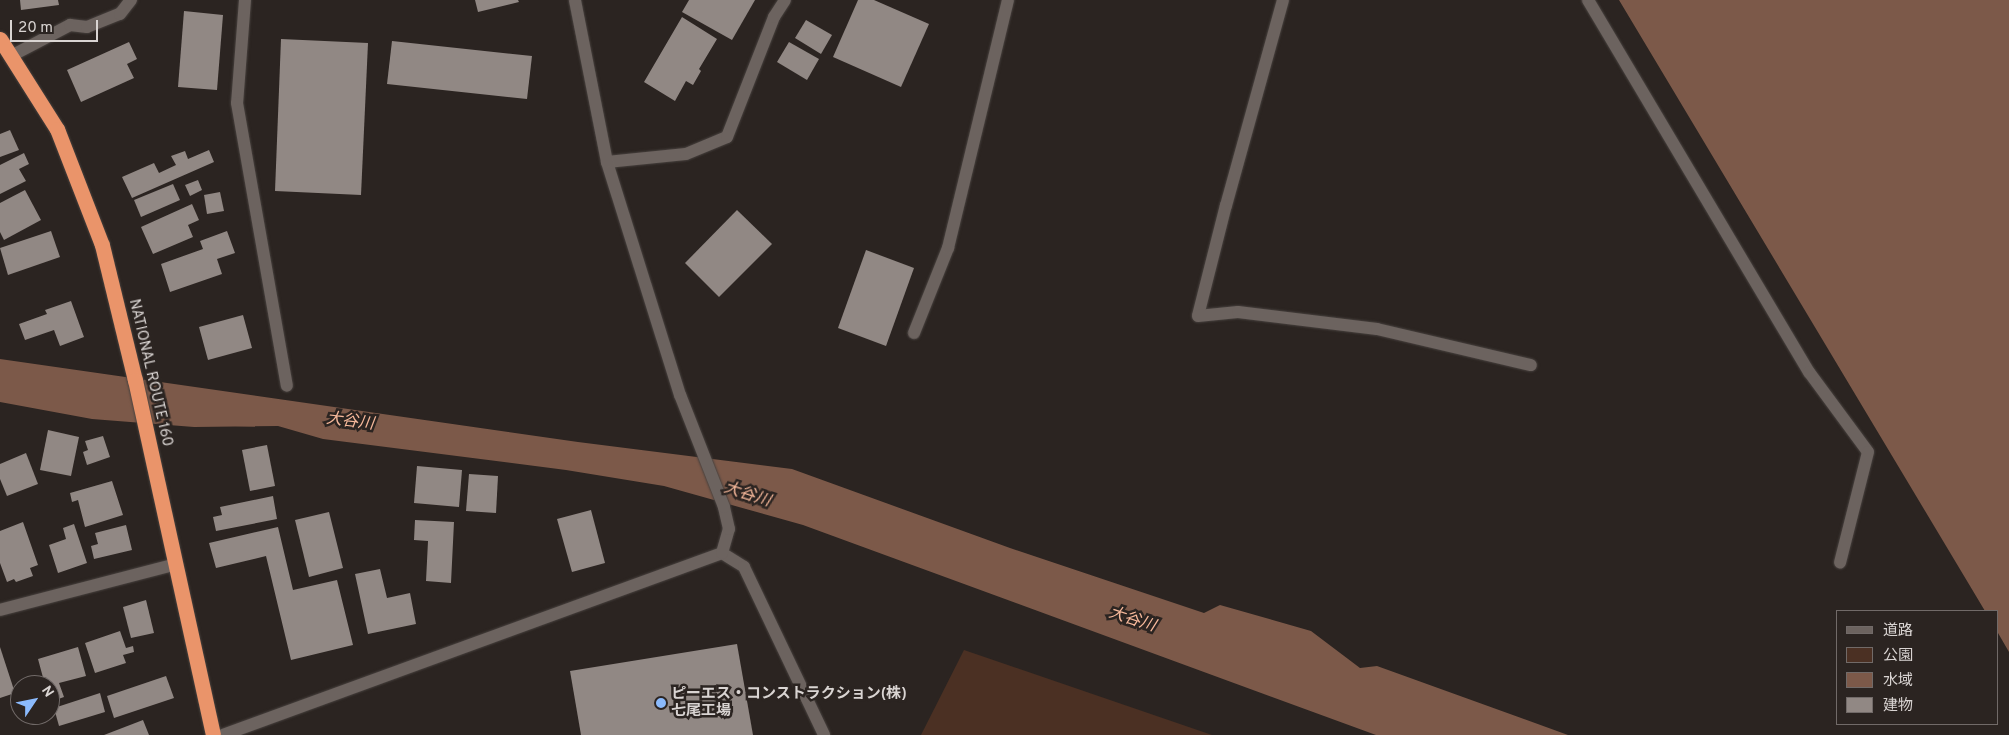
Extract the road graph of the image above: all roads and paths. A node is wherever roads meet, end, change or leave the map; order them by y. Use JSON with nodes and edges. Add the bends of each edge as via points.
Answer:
{"nodes":[{"id":1,"x":131,"y":0,"type":"edge"},
{"id":2,"x":245,"y":0,"type":"edge"},
{"id":3,"x":575,"y":0,"type":"edge"},
{"id":4,"x":785,"y":0,"type":"edge"},
{"id":5,"x":1008,"y":0,"type":"edge"},
{"id":6,"x":1283,"y":0,"type":"edge"},
{"id":7,"x":1588,"y":0,"type":"edge"},
{"id":8,"x":0,"y":39,"type":"edge"},
{"id":9,"x":10,"y":56,"type":"junction"},
{"id":10,"x":607,"y":162,"type":"junction"},
{"id":11,"x":914,"y":333,"type":"dead end"},
{"id":12,"x":1531,"y":364,"type":"dead end"},
{"id":13,"x":287,"y":386,"type":"dead end"},
{"id":14,"x":722,"y":553,"type":"junction"},
{"id":15,"x":1840,"y":563,"type":"dead end"},
{"id":16,"x":176,"y":564,"type":"junction"},
{"id":17,"x":0,"y":610,"type":"edge"},
{"id":18,"x":213,"y":735,"type":"edge"},
{"id":19,"x":222,"y":735,"type":"edge"},
{"id":20,"x":824,"y":735,"type":"edge"}],
"edges":[{"from":1,"to":9,"type":"street","via":[[120,14],[87,27],[70,25]]},
{"from":2,"to":13,"type":"street","via":[[237,103]]},
{"from":3,"to":10,"type":"street"},
{"from":4,"to":10,"type":"street","via":[[774,17],[727,137],[686,154]]},
{"from":5,"to":11,"type":"street","via":[[948,248]]},
{"from":6,"to":12,"type":"street","via":[[1198,316],[1238,312],[1377,329]]},
{"from":7,"to":15,"type":"street","via":[[1809,372],[1868,452]]},
{"from":8,"to":9,"type":"highway","name":"NATIONAL ROUTE 160"},
{"from":9,"to":16,"type":"highway","name":"NATIONAL ROUTE 160","via":[[57,129],[102,244]]},
{"from":10,"to":14,"type":"street","via":[[680,395],[724,507],[729,529]]},
{"from":14,"to":19,"type":"street"},
{"from":14,"to":20,"type":"street","via":[[744,567]]},
{"from":16,"to":17,"type":"street"},
{"from":16,"to":18,"type":"highway","name":"NATIONAL ROUTE 160"}]}
